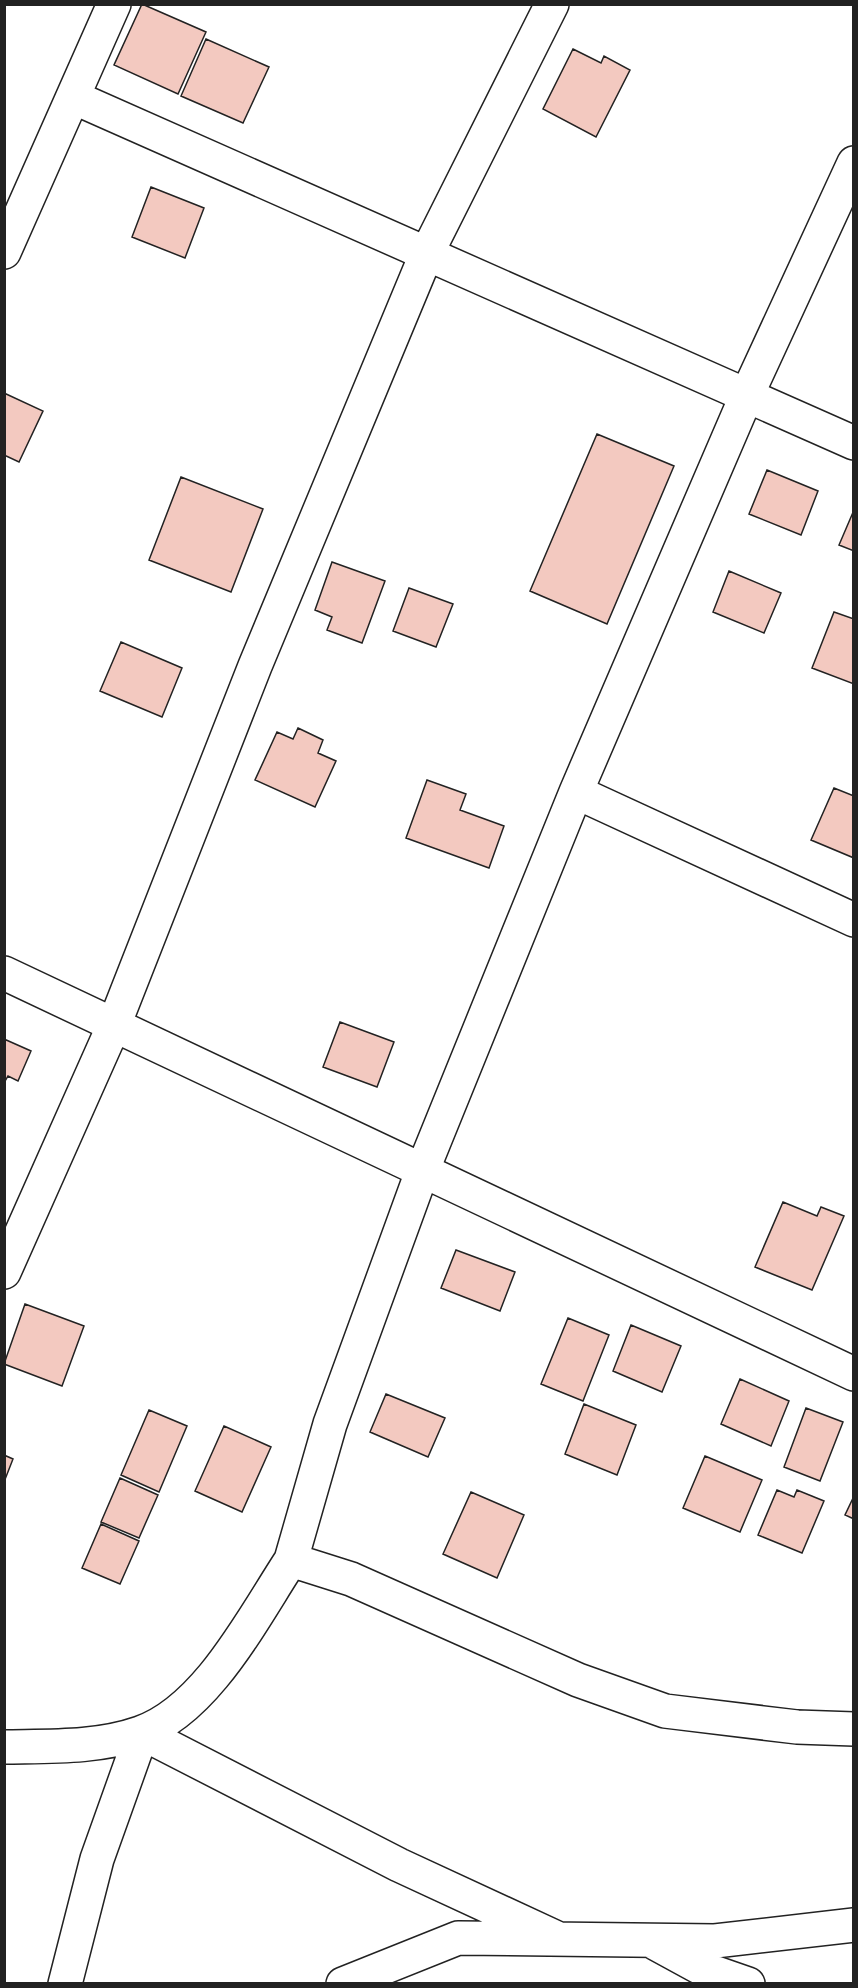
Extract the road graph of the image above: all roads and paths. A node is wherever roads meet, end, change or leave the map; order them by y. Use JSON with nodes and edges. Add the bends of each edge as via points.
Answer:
{"nodes":[{"id":1,"x":114,"y":4,"type":"edge"},
{"id":2,"x":552,"y":4,"type":"edge"},
{"id":3,"x":73,"y":97,"type":"junction"},
{"id":4,"x":854,"y":163,"type":"edge"},
{"id":5,"x":4,"y":252,"type":"edge"},
{"id":6,"x":426,"y":255,"type":"junction"},
{"id":7,"x":746,"y":397,"type":"junction"},
{"id":8,"x":854,"y":442,"type":"edge"},
{"id":9,"x":576,"y":792,"type":"junction"},
{"id":10,"x":854,"y":920,"type":"edge"},
{"id":11,"x":4,"y":973,"type":"edge"},
{"id":12,"x":114,"y":1025,"type":"junction"},
{"id":13,"x":423,"y":1169,"type":"junction"},
{"id":14,"x":4,"y":1272,"type":"edge"},
{"id":15,"x":854,"y":1374,"type":"edge"},
{"id":16,"x":291,"y":1560,"type":"junction"},
{"id":17,"x":854,"y":1729,"type":"edge"},
{"id":18,"x":142,"y":1733,"type":"junction"},
{"id":19,"x":4,"y":1747,"type":"edge"},
{"id":20,"x":854,"y":1925,"type":"edge"},
{"id":21,"x":559,"y":1940,"type":"junction"},
{"id":22,"x":651,"y":1940,"type":"junction"},
{"id":23,"x":65,"y":1983,"type":"edge"},
{"id":24,"x":343,"y":1983,"type":"edge"},
{"id":25,"x":748,"y":1983,"type":"edge"}],
"edges":[{"from":1,"to":3,"type":"street"},
{"from":2,"to":6,"type":"street"},
{"from":3,"to":5,"type":"street"},
{"from":3,"to":6,"type":"street"},
{"from":4,"to":7,"type":"street"},
{"from":6,"to":7,"type":"street"},
{"from":6,"to":12,"type":"street","via":[[255,666]]},
{"from":7,"to":8,"type":"street"},
{"from":7,"to":9,"type":"street"},
{"from":9,"to":10,"type":"street"},
{"from":9,"to":13,"type":"street"},
{"from":11,"to":12,"type":"street"},
{"from":12,"to":13,"type":"street"},
{"from":12,"to":14,"type":"street"},
{"from":13,"to":15,"type":"street"},
{"from":13,"to":16,"type":"street","via":[[330,1424]]},
{"from":16,"to":17,"type":"street","via":[[351,1579],[578,1680],[665,1711],[797,1727]]},
{"from":16,"to":18,"type":"street","via":[[214,1676],[177,1712]]},
{"from":18,"to":19,"type":"street","via":[[88,1745]]},
{"from":18,"to":21,"type":"street","via":[[399,1865]]},
{"from":18,"to":23,"type":"street","via":[[97,1859]]},
{"from":20,"to":22,"type":"street","via":[[715,1941]]},
{"from":21,"to":22,"type":"street"},
{"from":21,"to":24,"type":"street","via":[[458,1938]]},
{"from":22,"to":25,"type":"street","via":[[699,1967]]}]}
